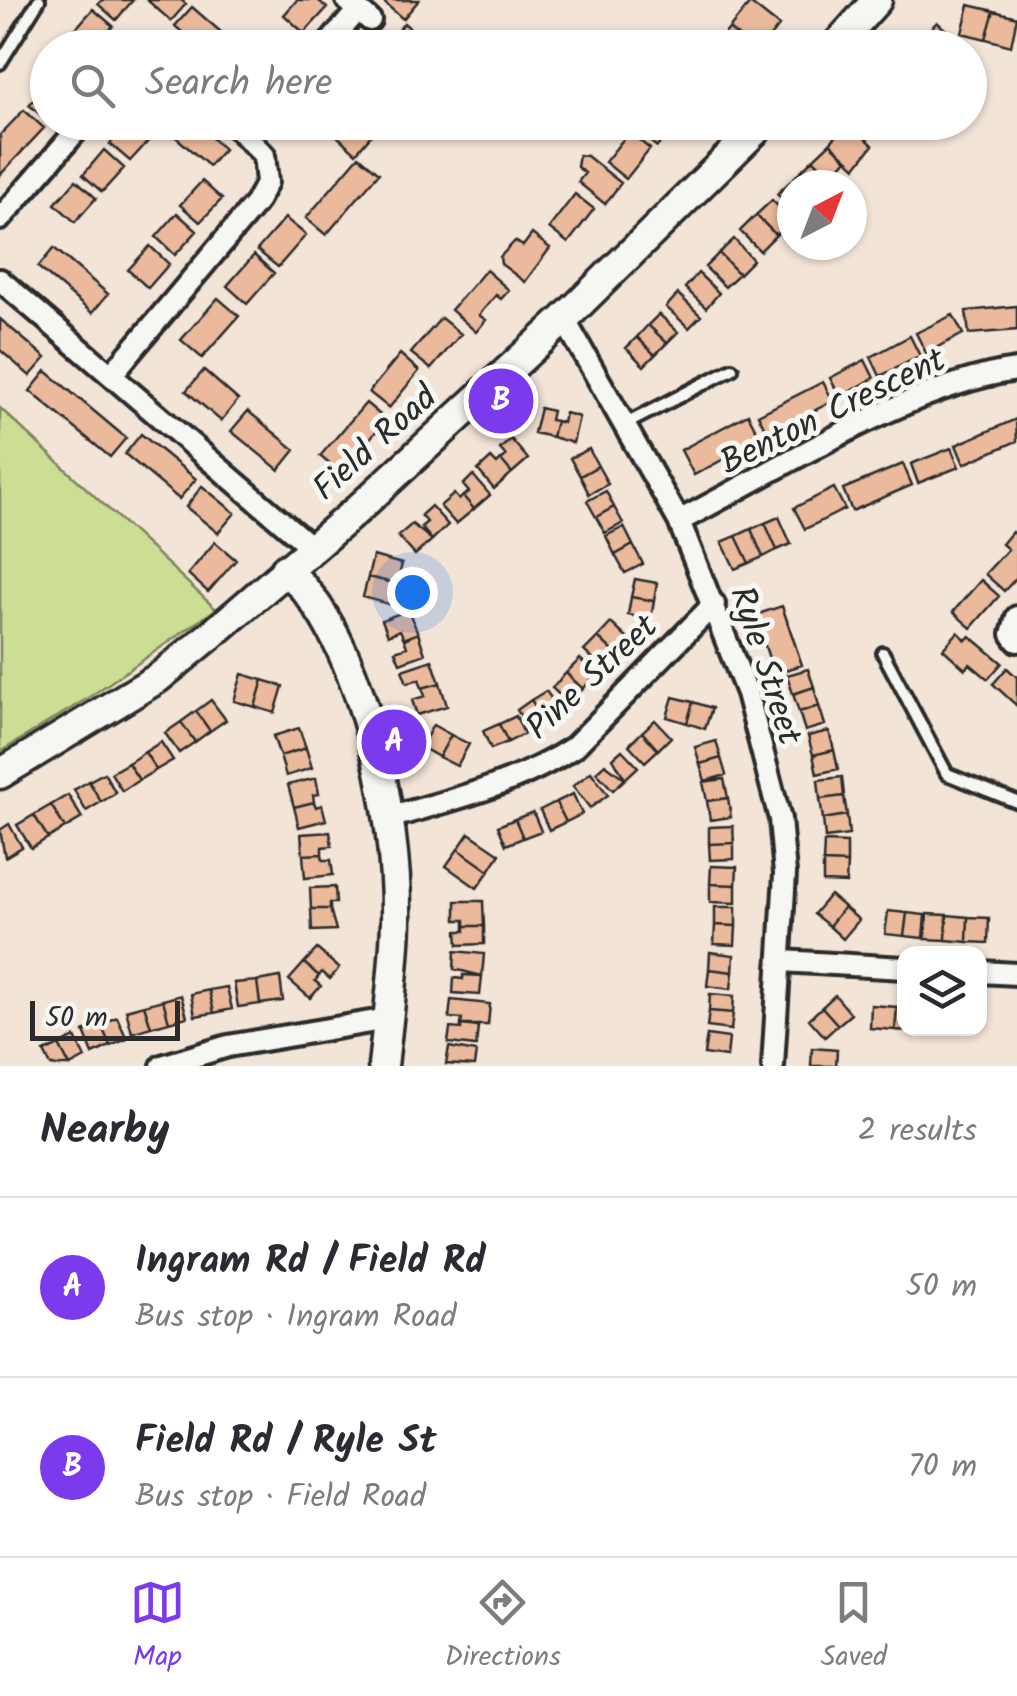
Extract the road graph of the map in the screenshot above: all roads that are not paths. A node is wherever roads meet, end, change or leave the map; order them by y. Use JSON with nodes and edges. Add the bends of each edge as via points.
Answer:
{"nodes":[{"id":1,"x":39,"y":0,"type":"edge"},
{"id":2,"x":877,"y":0,"type":"edge"},
{"id":3,"x":358,"y":10,"type":"edge"},
{"id":4,"x":341,"y":30,"type":"edge"},
{"id":5,"x":850,"y":30,"type":"edge"},
{"id":6,"x":0,"y":63,"type":"edge"},
{"id":7,"x":68,"y":140,"type":"edge"},
{"id":8,"x":258,"y":140,"type":"edge"},
{"id":9,"x":746,"y":140,"type":"edge"},
{"id":10,"x":0,"y":219,"type":"edge"},
{"id":11,"x":1,"y":283,"type":"edge"},
{"id":12,"x":564,"y":318,"type":"junction"},
{"id":13,"x":732,"y":369,"type":"dead end"},
{"id":14,"x":1017,"y":370,"type":"edge"},
{"id":15,"x":112,"y":374,"type":"junction"},
{"id":16,"x":626,"y":424,"type":"junction"},
{"id":17,"x":679,"y":521,"type":"junction"},
{"id":18,"x":312,"y":547,"type":"junction"},
{"id":19,"x":286,"y":570,"type":"junction"},
{"id":20,"x":714,"y":604,"type":"junction"},
{"id":21,"x":1017,"y":618,"type":"edge"},
{"id":22,"x":1017,"y":642,"type":"edge"},
{"id":23,"x":882,"y":653,"type":"dead end"},
{"id":24,"x":0,"y":774,"type":"edge"},
{"id":25,"x":1017,"y":802,"type":"edge"},
{"id":26,"x":388,"y":818,"type":"junction"},
{"id":27,"x":781,"y":961,"type":"junction"},
{"id":28,"x":897,"y":968,"type":"edge"},
{"id":29,"x":987,"y":972,"type":"edge"},
{"id":30,"x":1017,"y":974,"type":"edge"},
{"id":31,"x":388,"y":1019,"type":"junction"},
{"id":32,"x":162,"y":1066,"type":"edge"},
{"id":33,"x":383,"y":1066,"type":"edge"},
{"id":34,"x":772,"y":1066,"type":"edge"}],
"edges":[{"from":1,"to":6,"type":"lane"},
{"from":2,"to":5,"type":"street"},
{"from":3,"to":4,"type":"street"},
{"from":7,"to":10,"type":"street"},
{"from":8,"to":15,"type":"street","via":[[267,182],[256,204]]},
{"from":9,"to":12,"type":"street","name":"Field Road"},
{"from":11,"to":15,"type":"street"},
{"from":12,"to":16,"type":"street","name":"Ryle Street"},
{"from":12,"to":18,"type":"street","name":"Field Road"},
{"from":13,"to":16,"type":"lane"},
{"from":14,"to":17,"type":"street","name":"Benton Crescent","via":[[918,398]]},
{"from":15,"to":18,"type":"street"},
{"from":16,"to":17,"type":"street","name":"Ryle Street"},
{"from":17,"to":20,"type":"street","name":"Ryle Street"},
{"from":18,"to":19,"type":"street","name":"Field Road"},
{"from":19,"to":24,"type":"street","name":"Field Road","via":[[158,678]]},
{"from":19,"to":26,"type":"street","via":[[300,582],[339,650],[361,704]]},
{"from":20,"to":26,"type":"street","name":"Pine Street","via":[[574,747],[547,765]]},
{"from":20,"to":27,"type":"street","name":"Ryle Street","via":[[747,693],[780,819]]},
{"from":21,"to":22,"type":"street"},
{"from":23,"to":25,"type":"lane","via":[[948,774]]},
{"from":26,"to":31,"type":"street","via":[[396,919]]},
{"from":27,"to":28,"type":"street"},
{"from":27,"to":34,"type":"street","name":"Ryle Street"},
{"from":29,"to":30,"type":"street"},
{"from":31,"to":32,"type":"street","via":[[228,1046]]},
{"from":31,"to":33,"type":"street"}]}
